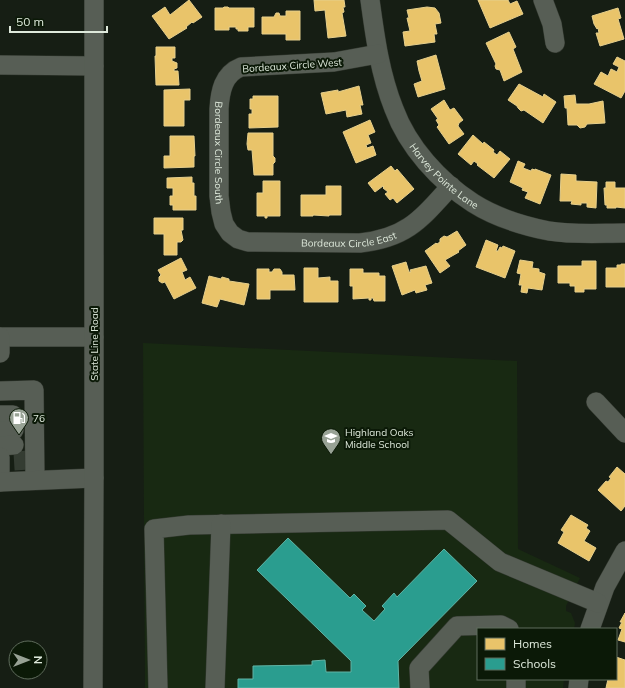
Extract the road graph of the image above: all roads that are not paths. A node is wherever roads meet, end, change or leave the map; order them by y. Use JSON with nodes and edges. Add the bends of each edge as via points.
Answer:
{"nodes":[{"id":1,"x":94,"y":0,"type":"edge"},
{"id":2,"x":370,"y":0,"type":"edge"},
{"id":3,"x":542,"y":0,"type":"edge"},
{"id":4,"x":555,"y":43,"type":"dead end"},
{"id":5,"x":378,"y":54,"type":"junction"},
{"id":6,"x":0,"y":65,"type":"edge"},
{"id":7,"x":94,"y":66,"type":"junction"},
{"id":8,"x":230,"y":73,"type":"joint"},
{"id":9,"x":451,"y":186,"type":"junction"},
{"id":10,"x":230,"y":233,"type":"joint"},
{"id":11,"x":625,"y":233,"type":"edge"},
{"id":12,"x":94,"y":336,"type":"junction"},
{"id":13,"x":0,"y":337,"type":"edge"},
{"id":14,"x":0,"y":353,"type":"edge"},
{"id":15,"x":0,"y":391,"type":"edge"},
{"id":16,"x":596,"y":402,"type":"dead end"},
{"id":17,"x":625,"y":433,"type":"edge"},
{"id":18,"x":16,"y":438,"type":"edge"},
{"id":19,"x":94,"y":478,"type":"junction"},
{"id":20,"x":35,"y":480,"type":"junction"},
{"id":21,"x":0,"y":482,"type":"edge"},
{"id":22,"x":221,"y":524,"type":"junction"},
{"id":23,"x":625,"y":551,"type":"edge"},
{"id":24,"x":598,"y":604,"type":"junction"},
{"id":25,"x":507,"y":628,"type":"edge"},
{"id":26,"x":590,"y":628,"type":"edge"},
{"id":27,"x":93,"y":688,"type":"edge"},
{"id":28,"x":158,"y":688,"type":"edge"},
{"id":29,"x":215,"y":688,"type":"edge"},
{"id":30,"x":420,"y":688,"type":"edge"}],
"edges":[{"from":1,"to":7,"type":"street","name":"State Line Road"},
{"from":2,"to":5,"type":"street","name":"Harvey Pointe Lane"},
{"from":3,"to":4,"type":"street","via":[[552,24]]},
{"from":5,"to":8,"type":"street","name":"Bordeaux Circle West","via":[[334,62],[241,68]]},
{"from":5,"to":9,"type":"street","name":"Harvey Pointe Lane","via":[[384,83],[405,132],[419,153]]},
{"from":6,"to":7,"type":"street"},
{"from":7,"to":12,"type":"street","name":"State Line Road"},
{"from":8,"to":10,"type":"street","name":"Bordeaux Circle South","via":[[222,85],[219,110],[219,196],[224,224]]},
{"from":9,"to":10,"type":"street","name":"Bordeaux Circle East","via":[[415,223],[390,237],[376,241],[248,242]]},
{"from":9,"to":11,"type":"street","name":"Harvey Pointe Lane","via":[[473,203],[532,227],[565,233]]},
{"from":12,"to":13,"type":"street"},
{"from":12,"to":19,"type":"street","name":"State Line Road"},
{"from":13,"to":14,"type":"street"},
{"from":15,"to":18,"type":"street","via":[[34,390]]},
{"from":16,"to":17,"type":"street"},
{"from":18,"to":20,"type":"street"},
{"from":18,"to":21,"type":"street"},
{"from":19,"to":20,"type":"street"},
{"from":19,"to":27,"type":"street","name":"State Line Road"},
{"from":20,"to":21,"type":"street"},
{"from":22,"to":24,"type":"street","via":[[448,520],[500,562]]},
{"from":22,"to":28,"type":"street","via":[[189,524],[154,529]]},
{"from":22,"to":29,"type":"street"},
{"from":23,"to":24,"type":"street"},
{"from":24,"to":26,"type":"street"},
{"from":25,"to":30,"type":"street","via":[[501,625],[457,626],[420,668]]}]}
